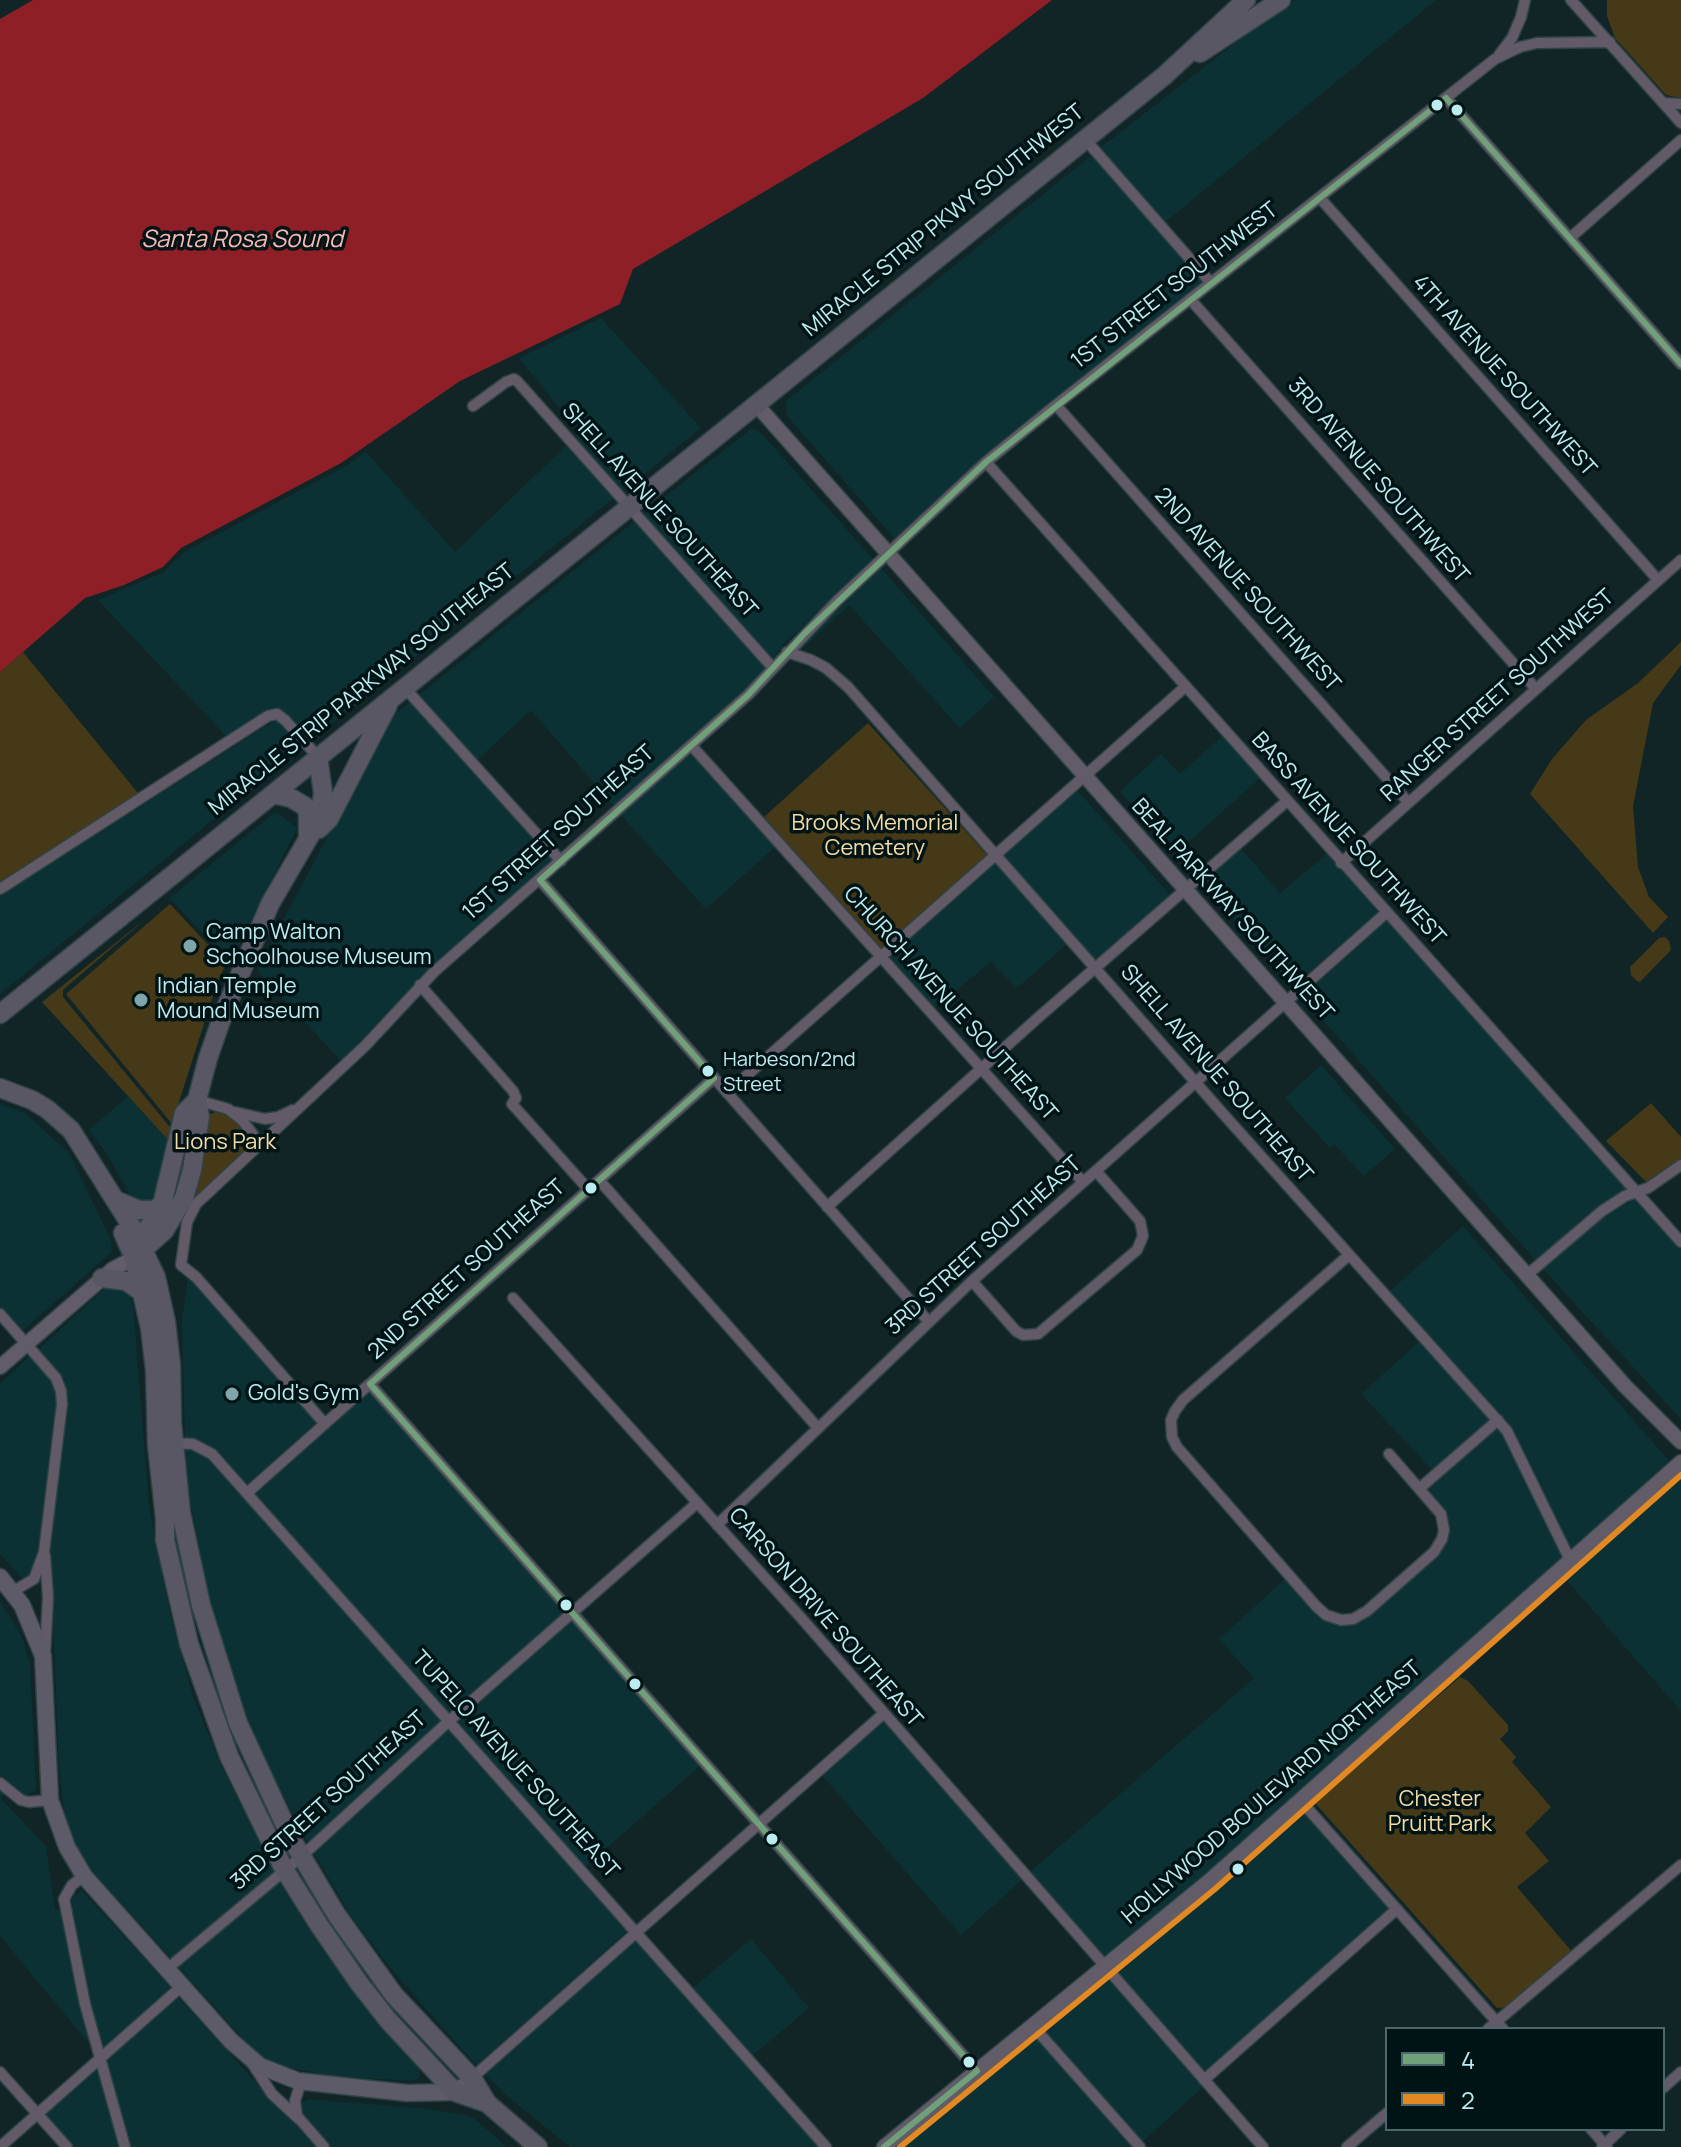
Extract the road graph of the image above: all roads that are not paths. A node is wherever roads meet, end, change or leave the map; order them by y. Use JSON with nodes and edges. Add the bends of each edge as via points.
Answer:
{"nodes":[{"id":1,"x":1246,"y":0,"type":"edge"},
{"id":2,"x":1281,"y":0,"type":"edge"},
{"id":3,"x":1525,"y":0,"type":"edge"},
{"id":4,"x":1571,"y":0,"type":"edge"},
{"id":5,"x":1610,"y":42,"type":"junction"},
{"id":6,"x":1495,"y":59,"type":"junction"},
{"id":7,"x":1164,"y":76,"type":"junction"},
{"id":8,"x":1446,"y":98,"type":"junction"},
{"id":9,"x":1663,"y":103,"type":"junction"},
{"id":10,"x":1681,"y":104,"type":"edge"},
{"id":11,"x":1681,"y":123,"type":"edge"},
{"id":12,"x":1084,"y":138,"type":"junction"},
{"id":13,"x":1681,"y":140,"type":"edge"},
{"id":14,"x":1320,"y":198,"type":"junction"},
{"id":15,"x":1570,"y":238,"type":"junction"},
{"id":16,"x":1211,"y":283,"type":"junction"},
{"id":17,"x":1190,"y":299,"type":"junction"},
{"id":18,"x":1681,"y":364,"type":"edge"},
{"id":19,"x":755,"y":403,"type":"junction"},
{"id":20,"x":1056,"y":405,"type":"junction"},
{"id":21,"x":473,"y":406,"type":"dead end"},
{"id":22,"x":986,"y":462,"type":"junction"},
{"id":23,"x":628,"y":506,"type":"junction"},
{"id":24,"x":888,"y":554,"type":"junction"},
{"id":25,"x":1681,"y":560,"type":"edge"},
{"id":26,"x":1658,"y":580,"type":"junction"},
{"id":27,"x":787,"y":652,"type":"junction"},
{"id":28,"x":773,"y":668,"type":"junction"},
{"id":29,"x":1185,"y":687,"type":"junction"},
{"id":30,"x":1536,"y":689,"type":"junction"},
{"id":31,"x":398,"y":692,"type":"junction"},
{"id":32,"x":691,"y":745,"type":"junction"},
{"id":33,"x":318,"y":757,"type":"junction"},
{"id":34,"x":1084,"y":776,"type":"junction"},
{"id":35,"x":273,"y":794,"type":"junction"},
{"id":36,"x":1287,"y":801,"type":"junction"},
{"id":37,"x":1408,"y":802,"type":"junction"},
{"id":38,"x":308,"y":840,"type":"junction"},
{"id":39,"x":996,"y":854,"type":"junction"},
{"id":40,"x":561,"y":861,"type":"junction"},
{"id":41,"x":1341,"y":863,"type":"junction"},
{"id":42,"x":540,"y":880,"type":"junction"},
{"id":43,"x":0,"y":889,"type":"edge"},
{"id":44,"x":1185,"y":890,"type":"junction"},
{"id":45,"x":1386,"y":913,"type":"junction"},
{"id":46,"x":881,"y":958,"type":"junction"},
{"id":47,"x":1096,"y":967,"type":"junction"},
{"id":48,"x":420,"y":985,"type":"junction"},
{"id":49,"x":1285,"y":1002,"type":"junction"},
{"id":50,"x":0,"y":1014,"type":"edge"},
{"id":51,"x":981,"y":1070,"type":"junction"},
{"id":52,"x":714,"y":1078,"type":"junction"},
{"id":53,"x":1196,"y":1082,"type":"junction"},
{"id":54,"x":0,"y":1088,"type":"edge"},
{"id":55,"x":727,"y":1093,"type":"junction"},
{"id":56,"x":197,"y":1100,"type":"junction"},
{"id":57,"x":298,"y":1107,"type":"junction"},
{"id":58,"x":228,"y":1109,"type":"junction"},
{"id":59,"x":261,"y":1145,"type":"junction"},
{"id":60,"x":1681,"y":1165,"type":"edge"},
{"id":61,"x":1096,"y":1171,"type":"junction"},
{"id":62,"x":599,"y":1180,"type":"junction"},
{"id":63,"x":1083,"y":1182,"type":"junction"},
{"id":64,"x":588,"y":1189,"type":"junction"},
{"id":65,"x":1637,"y":1192,"type":"junction"},
{"id":66,"x":116,"y":1203,"type":"junction"},
{"id":67,"x":162,"y":1205,"type":"junction"},
{"id":68,"x":827,"y":1207,"type":"junction"},
{"id":69,"x":1681,"y":1242,"type":"edge"},
{"id":70,"x":136,"y":1248,"type":"junction"},
{"id":71,"x":1349,"y":1255,"type":"junction"},
{"id":72,"x":108,"y":1274,"type":"junction"},
{"id":73,"x":1527,"y":1275,"type":"junction"},
{"id":74,"x":972,"y":1281,"type":"junction"},
{"id":75,"x":142,"y":1292,"type":"junction"},
{"id":76,"x":513,"y":1298,"type":"dead end"},
{"id":77,"x":0,"y":1314,"type":"edge"},
{"id":78,"x":929,"y":1322,"type":"junction"},
{"id":79,"x":26,"y":1344,"type":"junction"},
{"id":80,"x":0,"y":1367,"type":"edge"},
{"id":81,"x":370,"y":1384,"type":"junction"},
{"id":82,"x":1498,"y":1420,"type":"junction"},
{"id":83,"x":325,"y":1424,"type":"junction"},
{"id":84,"x":818,"y":1428,"type":"junction"},
{"id":85,"x":1681,"y":1442,"type":"edge"},
{"id":86,"x":165,"y":1444,"type":"junction"},
{"id":87,"x":1389,"y":1454,"type":"dead end"},
{"id":88,"x":1681,"y":1462,"type":"edge"},
{"id":89,"x":1420,"y":1488,"type":"junction"},
{"id":90,"x":247,"y":1493,"type":"junction"},
{"id":91,"x":697,"y":1503,"type":"junction"},
{"id":92,"x":717,"y":1525,"type":"junction"},
{"id":93,"x":44,"y":1552,"type":"junction"},
{"id":94,"x":1570,"y":1560,"type":"junction"},
{"id":95,"x":0,"y":1577,"type":"edge"},
{"id":96,"x":12,"y":1592,"type":"junction"},
{"id":97,"x":573,"y":1613,"type":"junction"},
{"id":98,"x":44,"y":1665,"type":"junction"},
{"id":99,"x":883,"y":1714,"type":"junction"},
{"id":100,"x":449,"y":1721,"type":"junction"},
{"id":101,"x":0,"y":1783,"type":"edge"},
{"id":102,"x":50,"y":1800,"type":"junction"},
{"id":103,"x":1301,"y":1801,"type":"junction"},
{"id":104,"x":759,"y":1823,"type":"junction"},
{"id":105,"x":302,"y":1856,"type":"junction"},
{"id":106,"x":1681,"y":1865,"type":"edge"},
{"id":107,"x":284,"y":1869,"type":"junction"},
{"id":108,"x":84,"y":1876,"type":"junction"},
{"id":109,"x":1397,"y":1909,"type":"junction"},
{"id":110,"x":636,"y":1931,"type":"junction"},
{"id":111,"x":1104,"y":1967,"type":"junction"},
{"id":112,"x":167,"y":1969,"type":"junction"},
{"id":113,"x":182,"y":1986,"type":"junction"},
{"id":114,"x":1032,"y":2025,"type":"junction"},
{"id":115,"x":1496,"y":2027,"type":"edge"},
{"id":116,"x":249,"y":2058,"type":"junction"},
{"id":117,"x":100,"y":2059,"type":"junction"},
{"id":118,"x":977,"y":2071,"type":"junction"},
{"id":119,"x":0,"y":2072,"type":"edge"},
{"id":120,"x":1681,"y":2072,"type":"edge"},
{"id":121,"x":472,"y":2078,"type":"junction"},
{"id":122,"x":1204,"y":2080,"type":"junction"},
{"id":123,"x":301,"y":2082,"type":"junction"},
{"id":124,"x":1665,"y":2086,"type":"edge"},
{"id":125,"x":455,"y":2092,"type":"junction"},
{"id":126,"x":487,"y":2103,"type":"junction"},
{"id":127,"x":38,"y":2114,"type":"junction"},
{"id":128,"x":1385,"y":2115,"type":"edge"},
{"id":129,"x":299,"y":2119,"type":"junction"},
{"id":130,"x":1619,"y":2131,"type":"edge"},
{"id":131,"x":1605,"y":2146,"type":"edge"},
{"id":132,"x":0,"y":2147,"type":"edge"},
{"id":133,"x":67,"y":2147,"type":"edge"},
{"id":134,"x":125,"y":2147,"type":"edge"},
{"id":135,"x":324,"y":2147,"type":"edge"},
{"id":136,"x":538,"y":2147,"type":"edge"},
{"id":137,"x":826,"y":2147,"type":"edge"},
{"id":138,"x":884,"y":2147,"type":"edge"},
{"id":139,"x":1140,"y":2147,"type":"edge"},
{"id":140,"x":1263,"y":2147,"type":"edge"},
{"id":141,"x":1347,"y":2147,"type":"edge"}],
"edges":[{"from":1,"to":7,"type":"highway","name":"MIRACLE STRIP PKWY SOUTHWEST"},
{"from":2,"to":7,"type":"highway","name":"MIRACLE STRIP PKWY SOUTHWEST"},
{"from":3,"to":6,"type":"street","name":"1ST STREET SOUTHWEST","via":[[1512,38]]},
{"from":4,"to":5,"type":"street"},
{"from":5,"to":6,"type":"street","name":"1ST STREET SOUTHWEST","via":[[1537,43]]},
{"from":5,"to":9,"type":"street"},
{"from":6,"to":8,"type":"street","name":"1ST STREET SOUTHWEST"},
{"from":7,"to":12,"type":"highway","name":"MIRACLE STRIP PKWY SOUTHWEST"},
{"from":8,"to":14,"type":"street","name":"1ST STREET SOUTHWEST"},
{"from":8,"to":15,"type":"street"},
{"from":9,"to":10,"type":"street"},
{"from":9,"to":11,"type":"street"},
{"from":12,"to":16,"type":"street"},
{"from":12,"to":19,"type":"highway","name":"MIRACLE STRIP PKWY SOUTHWEST"},
{"from":13,"to":15,"type":"street"},
{"from":14,"to":16,"type":"street","name":"1ST STREET SOUTHWEST"},
{"from":14,"to":26,"type":"street","name":"4TH AVENUE SOUTHWEST"},
{"from":15,"to":18,"type":"street"},
{"from":16,"to":17,"type":"street","name":"1ST STREET SOUTHWEST"},
{"from":17,"to":20,"type":"street","name":"1ST STREET SOUTHWEST"},
{"from":17,"to":30,"type":"street","name":"3RD AVENUE SOUTHWEST"},
{"from":19,"to":23,"type":"highway","name":"MIRACLE STRIP PARKWAY SOUTHEAST"},
{"from":19,"to":24,"type":"main road","name":"BEAL PARKWAY SOUTHWEST"},
{"from":20,"to":22,"type":"street","name":"1ST STREET SOUTHWEST"},
{"from":20,"to":37,"type":"street","name":"2ND AVENUE SOUTHWEST"},
{"from":21,"to":23,"type":"street","name":"SHELL AVENUE SOUTHEAST","via":[[514,379]]},
{"from":22,"to":24,"type":"street","name":"1ST STREET SOUTHWEST"},
{"from":22,"to":29,"type":"street","name":"BASS AVENUE SOUTHWEST"},
{"from":23,"to":28,"type":"street","name":"SHELL AVENUE SOUTHEAST"},
{"from":23,"to":31,"type":"highway","name":"MIRACLE STRIP PARKWAY SOUTHEAST"},
{"from":24,"to":27,"type":"street","name":"1ST STREET SOUTHEAST"},
{"from":24,"to":34,"type":"main road","name":"BEAL PARKWAY SOUTHWEST"},
{"from":25,"to":26,"type":"street","name":"RANGER STREET SOUTHWEST"},
{"from":26,"to":30,"type":"street","name":"RANGER STREET SOUTHWEST"},
{"from":27,"to":28,"type":"street","name":"1ST STREET SOUTHEAST"},
{"from":27,"to":39,"type":"street","name":"SHELL AVENUE SOUTHEAST","via":[[826,668],[848,687]]},
{"from":28,"to":32,"type":"street","name":"1ST STREET SOUTHEAST"},
{"from":29,"to":34,"type":"street"},
{"from":29,"to":36,"type":"street","name":"BASS AVENUE SOUTHWEST"},
{"from":30,"to":37,"type":"street","name":"RANGER STREET SOUTHWEST"},
{"from":31,"to":33,"type":"highway","name":"MIRACLE STRIP PARKWAY SOUTHEAST"},
{"from":31,"to":38,"type":"highway","via":[[329,819]]},
{"from":31,"to":40,"type":"street"},
{"from":32,"to":40,"type":"street","name":"1ST STREET SOUTHEAST"},
{"from":32,"to":46,"type":"street","name":"CHURCH AVENUE SOUTHEAST"},
{"from":33,"to":35,"type":"highway","name":"MIRACLE STRIP PARKWAY SOUTHEAST"},
{"from":33,"to":38,"type":"highway","via":[[322,801]]},
{"from":33,"to":43,"type":"street","via":[[285,720],[277,714],[268,716]]},
{"from":34,"to":39,"type":"street"},
{"from":34,"to":44,"type":"main road","name":"BEAL PARKWAY SOUTHWEST"},
{"from":35,"to":38,"type":"highway","via":[[306,807]]},
{"from":35,"to":50,"type":"highway","name":"MIRACLE STRIP PARKWAY SOUTHEAST"},
{"from":36,"to":41,"type":"street","name":"BASS AVENUE SOUTHWEST"},
{"from":36,"to":44,"type":"street"},
{"from":37,"to":41,"type":"street","name":"RANGER STREET SOUTHWEST"},
{"from":38,"to":56,"type":"highway","via":[[249,950]]},
{"from":39,"to":46,"type":"street"},
{"from":39,"to":47,"type":"street","name":"SHELL AVENUE SOUTHEAST"},
{"from":40,"to":42,"type":"street","name":"1ST STREET SOUTHEAST"},
{"from":41,"to":45,"type":"street","name":"BASS AVENUE SOUTHWEST"},
{"from":42,"to":48,"type":"street","name":"1ST STREET SOUTHEAST"},
{"from":42,"to":52,"type":"street"},
{"from":44,"to":47,"type":"street"},
{"from":44,"to":49,"type":"main road","name":"BEAL PARKWAY SOUTHWEST"},
{"from":45,"to":49,"type":"street","name":"3RD STREET SOUTHEAST"},
{"from":45,"to":65,"type":"street","name":"BASS AVENUE SOUTHWEST"},
{"from":46,"to":51,"type":"street","name":"CHURCH AVENUE SOUTHEAST"},
{"from":46,"to":55,"type":"street"},
{"from":47,"to":51,"type":"street"},
{"from":47,"to":53,"type":"street","name":"SHELL AVENUE SOUTHEAST"},
{"from":48,"to":57,"type":"street","name":"1ST STREET SOUTHEAST","via":[[365,1046]]},
{"from":48,"to":64,"type":"street","via":[[513,1091],[512,1104]]},
{"from":49,"to":53,"type":"street","name":"3RD STREET SOUTHEAST"},
{"from":49,"to":73,"type":"main road","name":"BEAL PARKWAY SOUTHWEST"},
{"from":51,"to":63,"type":"street","name":"CHURCH AVENUE SOUTHEAST"},
{"from":51,"to":68,"type":"street"},
{"from":52,"to":55,"type":"street"},
{"from":52,"to":62,"type":"street","name":"2ND STREET SOUTHEAST"},
{"from":53,"to":61,"type":"street","name":"3RD STREET SOUTHEAST"},
{"from":53,"to":71,"type":"street","name":"SHELL AVENUE SOUTHEAST"},
{"from":54,"to":66,"type":"highway","via":[[32,1100],[61,1120]]},
{"from":55,"to":68,"type":"street"},
{"from":56,"to":58,"type":"street"},
{"from":56,"to":67,"type":"highway","via":[[184,1113]]},
{"from":56,"to":70,"type":"highway","via":[[200,1117],[186,1191],[171,1222]]},
{"from":57,"to":58,"type":"street","via":[[265,1119]]},
{"from":57,"to":59,"type":"street","name":"1ST STREET SOUTHEAST"},
{"from":58,"to":59,"type":"street"},
{"from":59,"to":83,"type":"street","name":"1ST STREET SOUTHEAST","via":[[190,1213],[181,1265]]},
{"from":60,"to":65,"type":"street"},
{"from":61,"to":63,"type":"street","name":"3RD STREET SOUTHEAST"},
{"from":61,"to":74,"type":"street","via":[[1140,1221],[1143,1236],[1137,1250],[1046,1328],[1030,1335],[1016,1331]]},
{"from":62,"to":64,"type":"street","name":"2ND STREET SOUTHEAST"},
{"from":62,"to":84,"type":"street"},
{"from":63,"to":74,"type":"street","name":"3RD STREET SOUTHEAST"},
{"from":64,"to":81,"type":"street","name":"2ND STREET SOUTHEAST"},
{"from":65,"to":69,"type":"street","name":"BASS AVENUE SOUTHWEST"},
{"from":65,"to":73,"type":"street","via":[[1602,1211]]},
{"from":66,"to":67,"type":"highway","via":[[139,1210]]},
{"from":66,"to":70,"type":"highway"},
{"from":67,"to":70,"type":"highway"},
{"from":68,"to":78,"type":"street"},
{"from":70,"to":72,"type":"main road"},
{"from":70,"to":75,"type":"highway"},
{"from":70,"to":86,"type":"highway","via":[[156,1277],[166,1322],[171,1365]]},
{"from":71,"to":82,"type":"street","name":"SHELL AVENUE SOUTHEAST"},
{"from":71,"to":89,"type":"street","via":[[1183,1400],[1171,1420],[1172,1437],[1316,1606],[1341,1620],[1367,1611],[1439,1545],[1444,1530],[1441,1514]]},
{"from":72,"to":75,"type":"highway"},
{"from":72,"to":79,"type":"main road"},
{"from":73,"to":85,"type":"main road","name":"BEAL PARKWAY SOUTHWEST"},
{"from":74,"to":78,"type":"street","name":"3RD STREET SOUTHEAST"},
{"from":75,"to":86,"type":"highway"},
{"from":76,"to":91,"type":"street","name":"CARSON DRIVE SOUTHEAST"},
{"from":77,"to":79,"type":"street"},
{"from":78,"to":84,"type":"street","name":"3RD STREET SOUTHEAST"},
{"from":79,"to":80,"type":"main road"},
{"from":79,"to":93,"type":"street","via":[[61,1391]]},
{"from":81,"to":83,"type":"street","name":"2ND STREET SOUTHEAST"},
{"from":81,"to":97,"type":"street"},
{"from":82,"to":89,"type":"street"},
{"from":82,"to":94,"type":"street","name":"SHELL AVENUE SOUTHEAST"},
{"from":83,"to":90,"type":"street","name":"2ND STREET SOUTHEAST"},
{"from":84,"to":92,"type":"street","name":"3RD STREET SOUTHEAST"},
{"from":86,"to":90,"type":"street","name":"TUPELO AVENUE SOUTHEAST","via":[[203,1447]]},
{"from":86,"to":105,"type":"highway","via":[[216,1658],[249,1749]]},
{"from":86,"to":107,"type":"highway","via":[[165,1540],[192,1653],[229,1756]]},
{"from":87,"to":89,"type":"street"},
{"from":88,"to":94,"type":"main road","name":"HOLLYWOOD BOULEVARD NORTHEAST"},
{"from":90,"to":100,"type":"street","name":"TUPELO AVENUE SOUTHEAST"},
{"from":91,"to":92,"type":"street","name":"CARSON DRIVE SOUTHEAST"},
{"from":91,"to":97,"type":"street","name":"3RD STREET SOUTHEAST"},
{"from":92,"to":99,"type":"street","name":"CARSON DRIVE SOUTHEAST"},
{"from":93,"to":96,"type":"street","via":[[34,1579]]},
{"from":93,"to":98,"type":"street"},
{"from":94,"to":103,"type":"main road","name":"HOLLYWOOD BOULEVARD NORTHEAST"},
{"from":95,"to":96,"type":"main road"},
{"from":96,"to":98,"type":"main road","via":[[34,1630]]},
{"from":97,"to":100,"type":"street","name":"3RD STREET SOUTHEAST"},
{"from":97,"to":104,"type":"street"},
{"from":98,"to":102,"type":"main road"},
{"from":99,"to":104,"type":"street"},
{"from":99,"to":111,"type":"street","name":"CARSON DRIVE SOUTHEAST"},
{"from":100,"to":105,"type":"street","name":"3RD STREET SOUTHEAST"},
{"from":100,"to":110,"type":"street","name":"TUPELO AVENUE SOUTHEAST"},
{"from":101,"to":102,"type":"street","via":[[21,1800]]},
{"from":102,"to":108,"type":"main road"},
{"from":103,"to":109,"type":"street"},
{"from":103,"to":111,"type":"main road","name":"HOLLYWOOD BOULEVARD NORTHEAST"},
{"from":104,"to":110,"type":"street"},
{"from":104,"to":118,"type":"street"},
{"from":105,"to":107,"type":"street","name":"3RD STREET SOUTHEAST"},
{"from":105,"to":121,"type":"highway","via":[[376,1971]]},
{"from":106,"to":115,"type":"street"},
{"from":107,"to":112,"type":"street","name":"3RD STREET SOUTHEAST"},
{"from":107,"to":125,"type":"highway","via":[[359,1983]]},
{"from":108,"to":112,"type":"main road"},
{"from":108,"to":117,"type":"street","via":[[64,1899]]},
{"from":109,"to":115,"type":"street"},
{"from":109,"to":122,"type":"street"},
{"from":110,"to":121,"type":"street"},
{"from":110,"to":137,"type":"street","name":"TUPELO AVENUE SOUTHEAST"},
{"from":111,"to":114,"type":"main road","name":"HOLLYWOOD BOULEVARD NORTHEAST"},
{"from":111,"to":122,"type":"street","name":"CARSON DRIVE SOUTHEAST"},
{"from":112,"to":113,"type":"main road"},
{"from":113,"to":116,"type":"main road"},
{"from":113,"to":117,"type":"street"},
{"from":114,"to":118,"type":"main road","name":"HOLLYWOOD BOULEVARD NORTHEAST"},
{"from":114,"to":139,"type":"street"},
{"from":116,"to":123,"type":"main road"},
{"from":116,"to":129,"type":"street","via":[[266,2086]]},
{"from":117,"to":127,"type":"street"},
{"from":117,"to":134,"type":"street"},
{"from":118,"to":138,"type":"main road","name":"HOLLYWOOD BOULEVARD NORTHEAST"},
{"from":119,"to":127,"type":"street"},
{"from":120,"to":124,"type":"street"},
{"from":121,"to":125,"type":"main road"},
{"from":121,"to":126,"type":"highway"},
{"from":122,"to":140,"type":"street","name":"CARSON DRIVE SOUTHEAST"},
{"from":123,"to":125,"type":"main road","via":[[407,2093]]},
{"from":123,"to":129,"type":"street","via":[[294,2107]]},
{"from":125,"to":126,"type":"highway"},
{"from":126,"to":136,"type":"highway"},
{"from":127,"to":132,"type":"street"},
{"from":127,"to":133,"type":"street"},
{"from":128,"to":141,"type":"street"},
{"from":129,"to":135,"type":"street"},
{"from":130,"to":131,"type":"street"}]}
